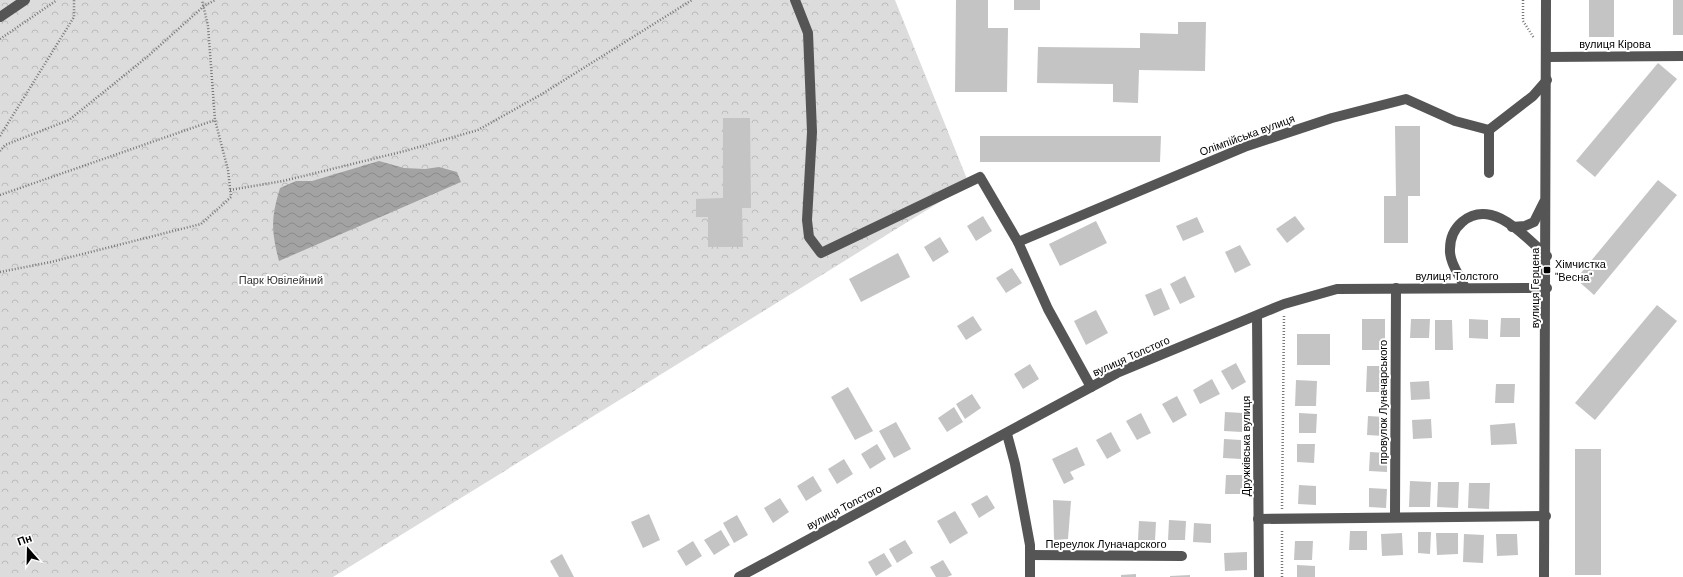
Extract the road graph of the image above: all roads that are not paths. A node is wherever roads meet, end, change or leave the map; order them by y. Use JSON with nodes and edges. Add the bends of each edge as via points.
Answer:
{"nodes":[{"id":1,"x":25,"y":0,"type":"edge"},
{"id":2,"x":795,"y":0,"type":"edge"},
{"id":3,"x":1546,"y":0,"type":"edge"},
{"id":4,"x":0,"y":17,"type":"edge"},
{"id":5,"x":1683,"y":56,"type":"edge"},
{"id":6,"x":1547,"y":57,"type":"junction"},
{"id":7,"x":1547,"y":80,"type":"junction"},
{"id":8,"x":1489,"y":130,"type":"junction"},
{"id":9,"x":1489,"y":173,"type":"dead end"},
{"id":10,"x":1547,"y":195,"type":"junction"},
{"id":11,"x":1512,"y":227,"type":"junction"},
{"id":12,"x":1018,"y":242,"type":"junction"},
{"id":13,"x":1547,"y":256,"type":"junction"},
{"id":14,"x":1396,"y":288,"type":"junction"},
{"id":15,"x":1465,"y":288,"type":"junction"},
{"id":16,"x":1546,"y":288,"type":"junction"},
{"id":17,"x":1258,"y":316,"type":"junction"},
{"id":18,"x":1091,"y":387,"type":"junction"},
{"id":19,"x":1007,"y":434,"type":"junction"},
{"id":20,"x":1395,"y":516,"type":"junction"},
{"id":21,"x":1546,"y":516,"type":"junction"},
{"id":22,"x":1258,"y":519,"type":"junction"},
{"id":23,"x":1030,"y":555,"type":"junction"},
{"id":24,"x":1182,"y":556,"type":"dead end"},
{"id":25,"x":1544,"y":573,"type":"edge"},
{"id":26,"x":739,"y":577,"type":"edge"},
{"id":27,"x":1030,"y":577,"type":"edge"},
{"id":28,"x":1259,"y":577,"type":"edge"},
{"id":29,"x":1552,"y":577,"type":"edge"}],
"edges":[{"from":1,"to":4,"type":"street"},
{"from":2,"to":12,"type":"street","via":[[808,33],[812,132],[807,220],[809,237],[821,253],[980,177]]},
{"from":3,"to":6,"type":"street","name":"вулиця Герцена"},
{"from":5,"to":6,"type":"street","name":"вулиця Кірова"},
{"from":6,"to":7,"type":"street","name":"вулиця Герцена"},
{"from":7,"to":8,"type":"street","via":[[1533,96]]},
{"from":7,"to":10,"type":"street","name":"вулиця Герцена"},
{"from":8,"to":9,"type":"street"},
{"from":8,"to":12,"type":"street","name":"Олімпійська вулиця","via":[[1455,121],[1406,99],[1332,118],[1247,146]]},
{"from":10,"to":11,"type":"street","via":[[1534,222]]},
{"from":10,"to":13,"type":"street","name":"вулиця Герцена"},
{"from":11,"to":13,"type":"street"},
{"from":11,"to":15,"type":"street","via":[[1501,219],[1477,214],[1464,220],[1456,229],[1450,249],[1452,260]]},
{"from":12,"to":18,"type":"street","via":[[1048,309]]},
{"from":13,"to":16,"type":"street","name":"вулиця Герцена"},
{"from":14,"to":15,"type":"street","name":"вулиця Толстого"},
{"from":14,"to":17,"type":"street","name":"вулиця Толстого","via":[[1337,289],[1284,304]]},
{"from":14,"to":20,"type":"street","name":"провулок Луначарського"},
{"from":15,"to":16,"type":"street","name":"вулиця Толстого"},
{"from":16,"to":21,"type":"street","name":"вулиця Герцена"},
{"from":17,"to":18,"type":"street","name":"вулиця Толстого","via":[[1117,373]]},
{"from":17,"to":22,"type":"street","name":"Дружківська вулиця"},
{"from":18,"to":19,"type":"street","name":"вулиця Толстого"},
{"from":19,"to":23,"type":"street","via":[[1015,464]]},
{"from":19,"to":26,"type":"street","name":"вулиця Толстого"},
{"from":20,"to":21,"type":"street"},
{"from":20,"to":22,"type":"street"},
{"from":21,"to":25,"type":"street","name":"вулиця Герцена"},
{"from":22,"to":28,"type":"street","name":"Дружківська вулиця"},
{"from":23,"to":24,"type":"street","name":"Переулок Луначарского"},
{"from":23,"to":27,"type":"street"},
{"from":25,"to":29,"type":"street"}]}
